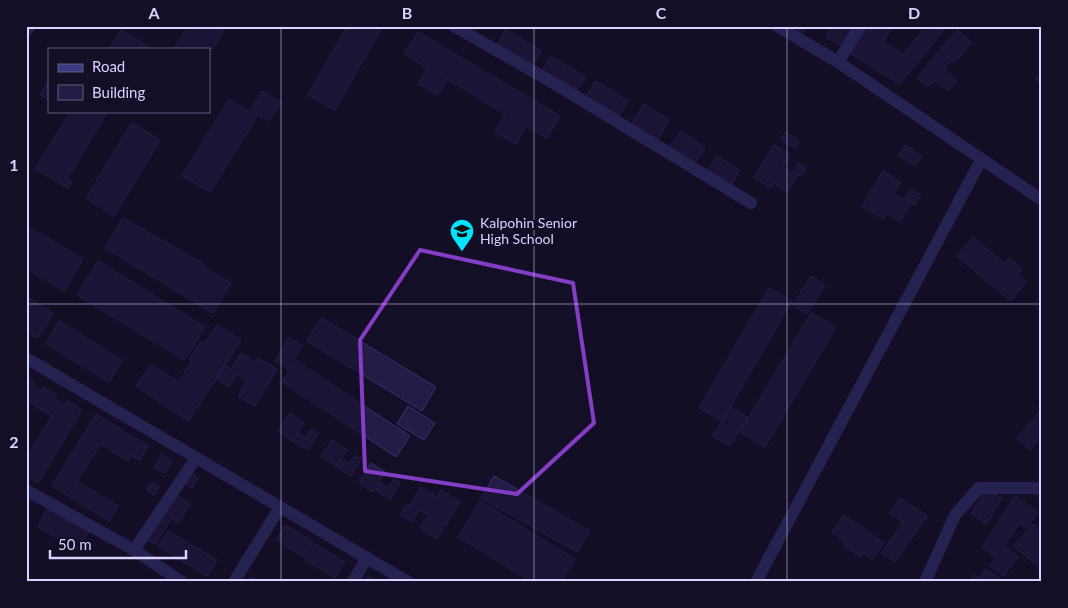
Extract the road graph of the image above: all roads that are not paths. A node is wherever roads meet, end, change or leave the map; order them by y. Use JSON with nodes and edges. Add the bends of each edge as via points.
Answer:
{"nodes":[{"id":1,"x":30,"y":26,"type":"edge"},
{"id":2,"x":454,"y":26,"type":"edge"},
{"id":3,"x":777,"y":26,"type":"edge"},
{"id":4,"x":860,"y":26,"type":"edge"},
{"id":5,"x":26,"y":31,"type":"edge"},
{"id":6,"x":838,"y":62,"type":"junction"},
{"id":7,"x":981,"y":160,"type":"junction"},
{"id":8,"x":1042,"y":200,"type":"edge"},
{"id":9,"x":751,"y":203,"type":"dead end"},
{"id":10,"x":26,"y":358,"type":"edge"},
{"id":11,"x":196,"y":458,"type":"junction"},
{"id":12,"x":1042,"y":489,"type":"edge"},
{"id":13,"x":26,"y":490,"type":"edge"},
{"id":14,"x":280,"y":507,"type":"junction"},
{"id":15,"x":134,"y":550,"type":"junction"},
{"id":16,"x":368,"y":557,"type":"junction"},
{"id":17,"x":182,"y":582,"type":"edge"},
{"id":18,"x":234,"y":582,"type":"edge"},
{"id":19,"x":353,"y":582,"type":"edge"},
{"id":20,"x":408,"y":582,"type":"edge"},
{"id":21,"x":756,"y":582,"type":"edge"},
{"id":22,"x":925,"y":582,"type":"edge"}],
"edges":[{"from":1,"to":5,"type":"street"},
{"from":2,"to":9,"type":"street"},
{"from":3,"to":6,"type":"street"},
{"from":4,"to":6,"type":"street"},
{"from":6,"to":7,"type":"street"},
{"from":7,"to":8,"type":"street"},
{"from":7,"to":21,"type":"street"},
{"from":10,"to":11,"type":"street"},
{"from":11,"to":14,"type":"street"},
{"from":11,"to":15,"type":"street"},
{"from":12,"to":22,"type":"street","via":[[979,488],[956,515]]},
{"from":13,"to":15,"type":"street"},
{"from":14,"to":16,"type":"street"},
{"from":14,"to":18,"type":"street"},
{"from":15,"to":17,"type":"street"},
{"from":16,"to":19,"type":"street"},
{"from":16,"to":20,"type":"street"}]}
